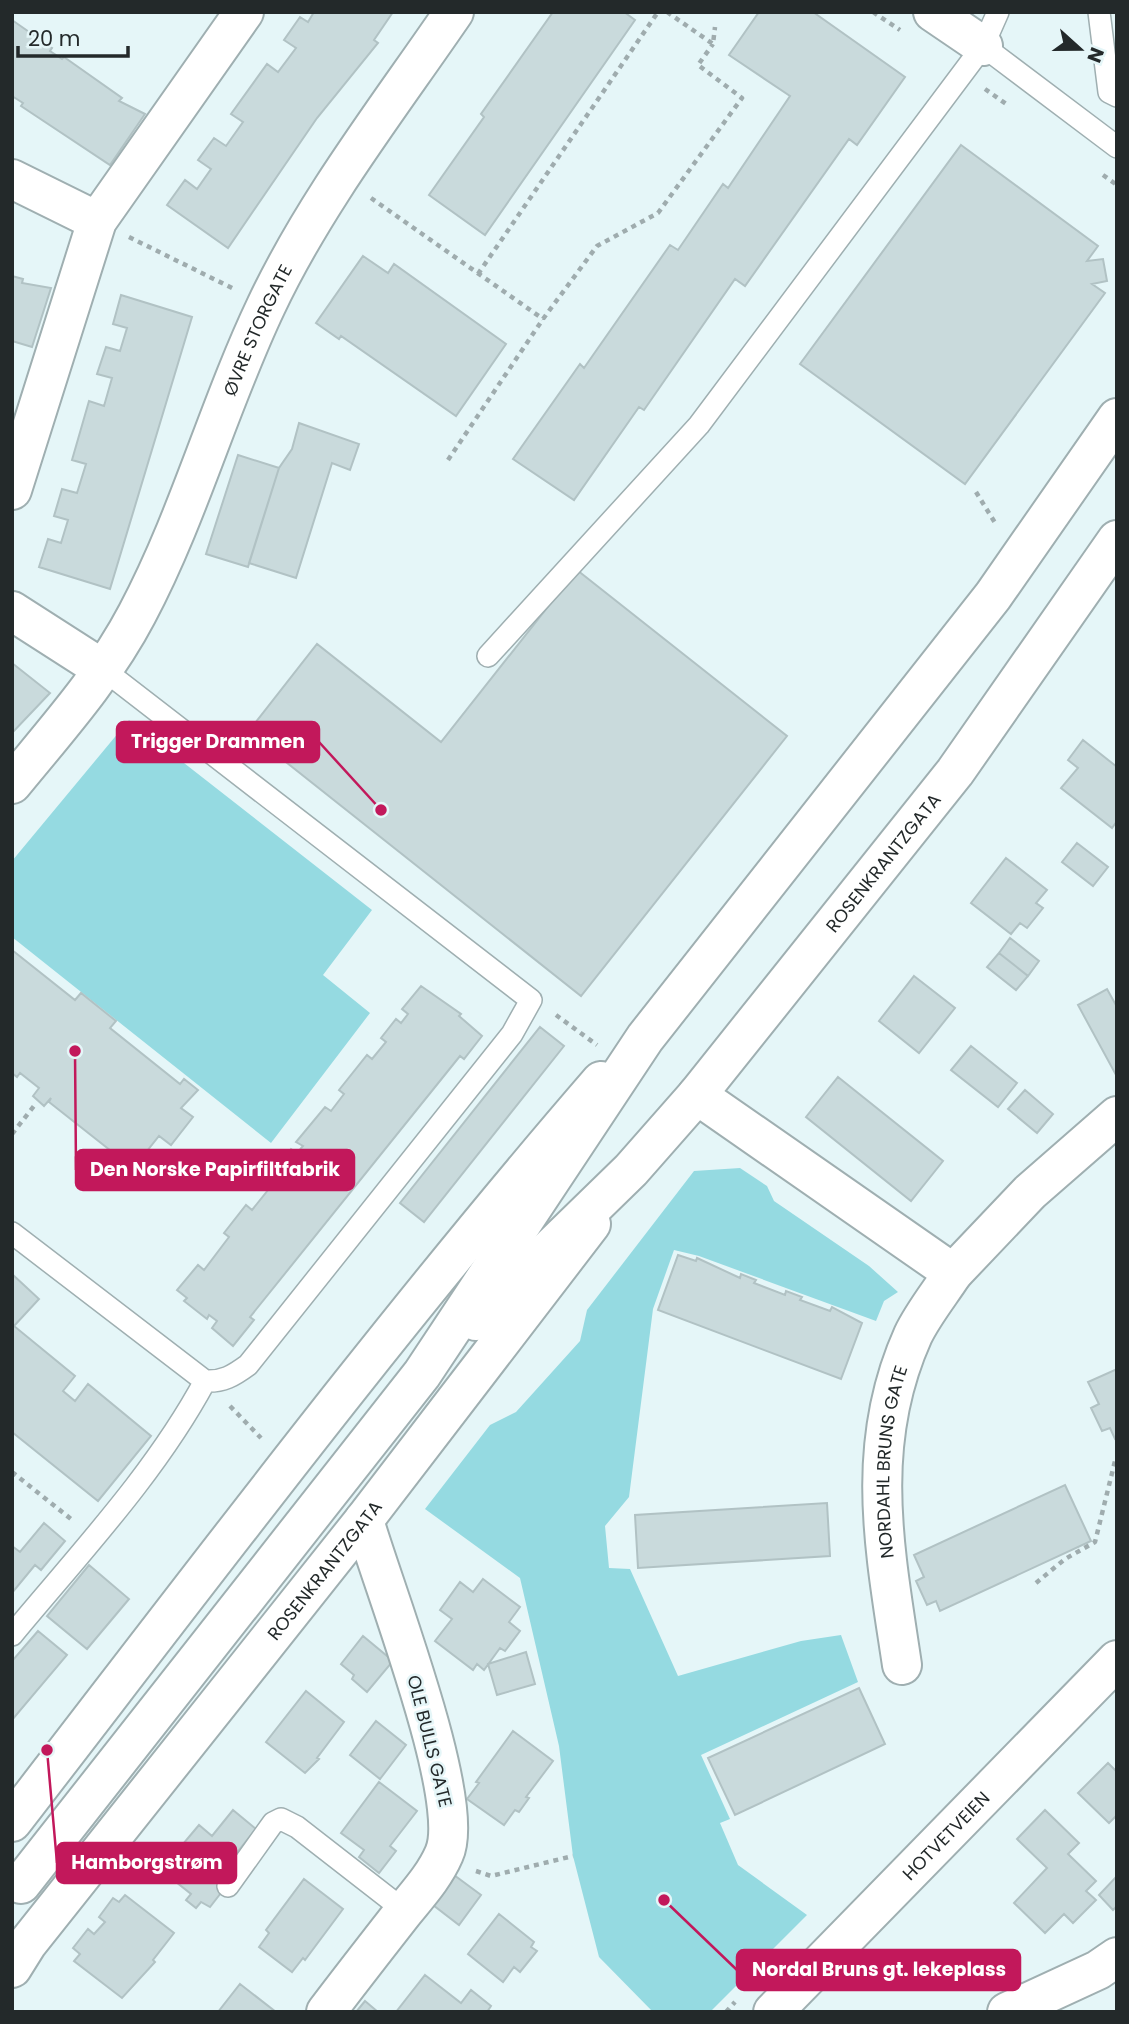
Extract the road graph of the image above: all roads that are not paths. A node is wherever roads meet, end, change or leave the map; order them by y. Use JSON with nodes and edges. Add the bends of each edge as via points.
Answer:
{"nodes":[{"id":1,"x":244,"y":12,"type":"edge"},
{"id":2,"x":454,"y":12,"type":"edge"},
{"id":3,"x":998,"y":12,"type":"edge"},
{"id":4,"x":1099,"y":12,"type":"edge"},
{"id":5,"x":920,"y":24,"type":"edge"},
{"id":6,"x":973,"y":60,"type":"junction"},
{"id":7,"x":1117,"y":96,"type":"edge"},
{"id":8,"x":1117,"y":147,"type":"edge"},
{"id":9,"x":12,"y":179,"type":"edge"},
{"id":10,"x":97,"y":221,"type":"junction"},
{"id":11,"x":1117,"y":418,"type":"edge"},
{"id":12,"x":12,"y":490,"type":"edge"},
{"id":13,"x":1117,"y":540,"type":"edge"},
{"id":14,"x":12,"y":611,"type":"edge"},
{"id":15,"x":488,"y":656,"type":"dead end"},
{"id":16,"x":104,"y":670,"type":"junction"},
{"id":17,"x":12,"y":784,"type":"edge"},
{"id":18,"x":645,"y":1038,"type":"junction"},
{"id":19,"x":697,"y":1095,"type":"junction"},
{"id":20,"x":1117,"y":1116,"type":"edge"},
{"id":21,"x":631,"y":1170,"type":"junction"},
{"id":22,"x":12,"y":1233,"type":"edge"},
{"id":23,"x":953,"y":1273,"type":"junction"},
{"id":24,"x":422,"y":1374,"type":"junction"},
{"id":25,"x":205,"y":1381,"type":"junction"},
{"id":26,"x":364,"y":1520,"type":"junction"},
{"id":27,"x":12,"y":1635,"type":"edge"},
{"id":28,"x":1117,"y":1660,"type":"edge"},
{"id":29,"x":902,"y":1665,"type":"dead end"},
{"id":30,"x":12,"y":1822,"type":"edge"},
{"id":31,"x":21,"y":1884,"type":"dead end"},
{"id":32,"x":228,"y":1886,"type":"dead end"},
{"id":33,"x":405,"y":1911,"type":"junction"},
{"id":34,"x":1117,"y":1957,"type":"edge"},
{"id":35,"x":12,"y":1968,"type":"edge"},
{"id":36,"x":326,"y":2012,"type":"edge"},
{"id":37,"x":773,"y":2012,"type":"edge"},
{"id":38,"x":1007,"y":2012,"type":"edge"}],
"edges":[{"from":1,"to":10,"type":"street"},
{"from":2,"to":16,"type":"street","name":"ØVRE STORGATE","via":[[325,202],[266,305],[163,559]]},
{"from":3,"to":6,"type":"lane"},
{"from":4,"to":7,"type":"lane","via":[[1109,92]]},
{"from":5,"to":6,"type":"street"},
{"from":6,"to":8,"type":"lane"},
{"from":6,"to":15,"type":"lane","via":[[699,425]]},
{"from":9,"to":10,"type":"street"},
{"from":10,"to":12,"type":"street"},
{"from":11,"to":18,"type":"street","name":"ROSENKRANTZGATA","via":[[993,596]]},
{"from":13,"to":19,"type":"street","name":"ROSENKRANTZGATA","via":[[955,772]]},
{"from":14,"to":16,"type":"street"},
{"from":16,"to":17,"type":"street","name":"ØVRE STORGATE"},
{"from":16,"to":25,"type":"lane","via":[[531,1000],[512,1034],[248,1365],[225,1379]]},
{"from":18,"to":24,"type":"street","name":"ROSENKRANTZGATA"},
{"from":18,"to":30,"type":"street","name":"ROSENKRANTZGATA","via":[[535,1158],[288,1465]]},
{"from":19,"to":21,"type":"street","name":"ROSENKRANTZGATA"},
{"from":19,"to":23,"type":"street"},
{"from":20,"to":23,"type":"street","name":"NORDAHL BRUNS GATE","via":[[1030,1192]]},
{"from":21,"to":24,"type":"street","name":"ROSENKRANTZGATA"},
{"from":21,"to":26,"type":"street","name":"ROSENKRANTZGATA"},
{"from":22,"to":25,"type":"lane"},
{"from":23,"to":29,"type":"street","name":"NORDAHL BRUNS GATE","via":[[913,1334],[892,1399],[880,1469],[884,1548]]},
{"from":24,"to":31,"type":"street","name":"ROSENKRANTZGATA"},
{"from":25,"to":27,"type":"lane","via":[[183,1421]]},
{"from":26,"to":33,"type":"street","name":"OLE BULLS GATE","via":[[448,1800],[446,1852]]},
{"from":26,"to":35,"type":"street","name":"ROSENKRANTZGATA"},
{"from":28,"to":37,"type":"street","name":"HOTVETVEIEN"},
{"from":32,"to":33,"type":"lane","via":[[281,1819]]},
{"from":33,"to":36,"type":"street","name":"OLE BULLS GATE"},
{"from":34,"to":38,"type":"street"}]}
